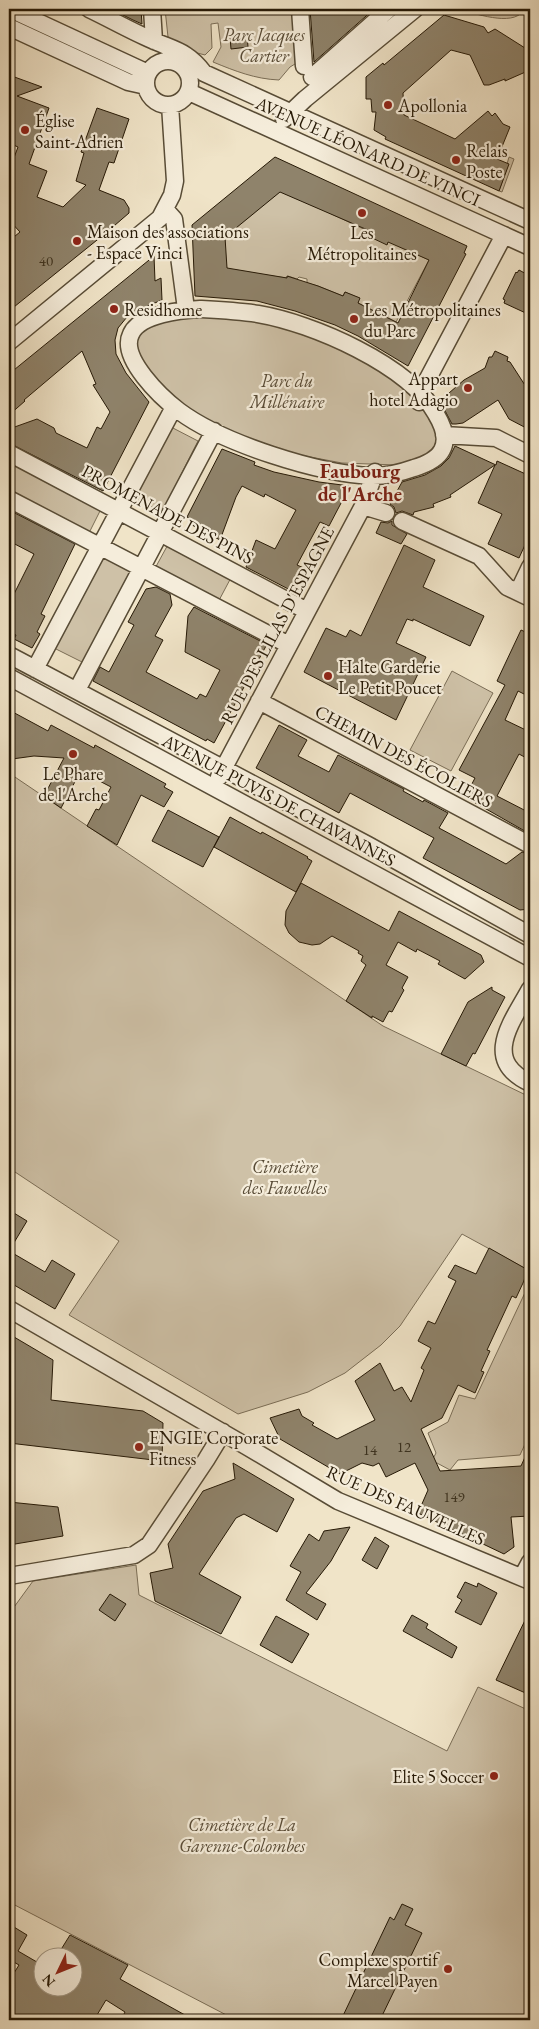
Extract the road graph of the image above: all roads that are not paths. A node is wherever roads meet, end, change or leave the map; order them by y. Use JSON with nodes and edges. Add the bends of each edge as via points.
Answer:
{"nodes":[{"id":1,"x":10,"y":9,"type":"edge"},
{"id":2,"x":89,"y":9,"type":"edge"},
{"id":3,"x":152,"y":9,"type":"edge"},
{"id":4,"x":300,"y":9,"type":"edge"},
{"id":5,"x":389,"y":9,"type":"edge"},
{"id":6,"x":415,"y":9,"type":"edge"},
{"id":7,"x":9,"y":27,"type":"edge"},
{"id":8,"x":154,"y":41,"type":"junction"},
{"id":9,"x":147,"y":79,"type":"junction"},
{"id":10,"x":189,"y":92,"type":"junction"},
{"id":11,"x":170,"y":105,"type":"junction"},
{"id":12,"x":290,"y":112,"type":"junction"},
{"id":13,"x":274,"y":130,"type":"junction"},
{"id":14,"x":165,"y":209,"type":"junction"},
{"id":15,"x":530,"y":221,"type":"edge"},
{"id":16,"x":504,"y":235,"type":"junction"},
{"id":17,"x":530,"y":247,"type":"edge"},
{"id":18,"x":186,"y":310,"type":"junction"},
{"id":19,"x":9,"y":342,"type":"edge"},
{"id":20,"x":421,"y":394,"type":"junction"},
{"id":21,"x":174,"y":407,"type":"junction"},
{"id":22,"x":214,"y":431,"type":"junction"},
{"id":23,"x":444,"y":435,"type":"junction"},
{"id":24,"x":9,"y":453,"type":"edge"},
{"id":25,"x":530,"y":455,"type":"edge"},
{"id":26,"x":374,"y":474,"type":"junction"},
{"id":27,"x":9,"y":499,"type":"edge"},
{"id":28,"x":363,"y":506,"type":"junction"},
{"id":29,"x":118,"y":511,"type":"junction"},
{"id":30,"x":386,"y":513,"type":"dead end"},
{"id":31,"x":402,"y":521,"type":"dead end"},
{"id":32,"x":160,"y":533,"type":"junction"},
{"id":33,"x":101,"y":545,"type":"junction"},
{"id":34,"x":142,"y":567,"type":"junction"},
{"id":35,"x":530,"y":567,"type":"edge"},
{"id":36,"x":524,"y":595,"type":"edge"},
{"id":37,"x":307,"y":611,"type":"junction"},
{"id":38,"x":289,"y":645,"type":"junction"},
{"id":39,"x":9,"y":655,"type":"edge"},
{"id":40,"x":35,"y":669,"type":"junction"},
{"id":41,"x":9,"y":677,"type":"edge"},
{"id":42,"x":77,"y":690,"type":"junction"},
{"id":43,"x":259,"y":701,"type":"junction"},
{"id":44,"x":224,"y":768,"type":"junction"},
{"id":45,"x":214,"y":787,"type":"junction"},
{"id":46,"x":530,"y":845,"type":"edge"},
{"id":47,"x":530,"y":935,"type":"edge"},
{"id":48,"x":530,"y":958,"type":"edge"},
{"id":49,"x":530,"y":989,"type":"edge"},
{"id":50,"x":530,"y":1083,"type":"edge"},
{"id":51,"x":9,"y":1309,"type":"edge"},
{"id":52,"x":223,"y":1432,"type":"junction"},
{"id":53,"x":530,"y":1562,"type":"edge"},
{"id":54,"x":9,"y":1576,"type":"edge"},
{"id":55,"x":527,"y":1580,"type":"edge"}],
"edges":[{"from":1,"to":9,"type":"street"},
{"from":2,"to":8,"type":"street"},
{"from":3,"to":8,"type":"street"},
{"from":4,"to":5,"type":"street","via":[[308,72]]},
{"from":6,"to":12,"type":"street"},
{"from":7,"to":9,"type":"street","via":[[128,82]]},
{"from":8,"to":12,"type":"street","via":[[191,58],[204,73]]},
{"from":9,"to":10,"type":"street","via":[[152,68],[163,61],[177,62],[188,72]]},
{"from":9,"to":11,"type":"street","via":[[149,94],[154,100]]},
{"from":10,"to":11,"type":"street","via":[[182,101]]},
{"from":10,"to":13,"type":"street","name":"AVENUE LÉONARD DE VINCI"},
{"from":11,"to":14,"type":"street","via":[[175,181]]},
{"from":12,"to":13,"type":"street"},
{"from":12,"to":15,"type":"street"},
{"from":13,"to":16,"type":"street","name":"AVENUE LÉONARD DE VINCI"},
{"from":14,"to":18,"type":"street","via":[[174,219]]},
{"from":14,"to":19,"type":"street","via":[[154,224]]},
{"from":16,"to":17,"type":"street","name":"AVENUE LÉONARD DE VINCI"},
{"from":16,"to":20,"type":"street"},
{"from":18,"to":20,"type":"street","via":[[258,314],[295,323],[364,353],[388,367]]},
{"from":18,"to":21,"type":"street","via":[[155,316],[140,324],[131,334],[129,346],[146,380]]},
{"from":20,"to":23,"type":"street","via":[[440,422]]},
{"from":21,"to":22,"type":"street"},
{"from":21,"to":29,"type":"street"},
{"from":22,"to":26,"type":"street","via":[[278,457],[323,469]]},
{"from":22,"to":32,"type":"street"},
{"from":23,"to":25,"type":"street","via":[[496,438]]},
{"from":23,"to":26,"type":"street","via":[[443,448],[438,456],[397,474]]},
{"from":24,"to":29,"type":"street","name":"PROMENADE DES PINS"},
{"from":26,"to":28,"type":"street","name":"RUE DES LILAS D'ESPAGNE"},
{"from":27,"to":33,"type":"street"},
{"from":28,"to":30,"type":"street"},
{"from":28,"to":37,"type":"street","name":"RUE DES LILAS D'ESPAGNE"},
{"from":29,"to":32,"type":"street","name":"PROMENADE DES PINS"},
{"from":29,"to":33,"type":"street"},
{"from":31,"to":36,"type":"street","via":[[479,556],[507,587]]},
{"from":32,"to":34,"type":"street"},
{"from":32,"to":37,"type":"street","name":"PROMENADE DES PINS"},
{"from":33,"to":34,"type":"street"},
{"from":33,"to":40,"type":"street"},
{"from":34,"to":38,"type":"street"},
{"from":34,"to":42,"type":"street"},
{"from":35,"to":36,"type":"street"},
{"from":37,"to":38,"type":"street","name":"RUE DES LILAS D'ESPAGNE"},
{"from":38,"to":43,"type":"street","name":"RUE DES LILAS D'ESPAGNE"},
{"from":39,"to":40,"type":"street","name":"AVENUE PUVIS DE CHAVANNES"},
{"from":40,"to":42,"type":"street","name":"AVENUE PUVIS DE CHAVANNES"},
{"from":41,"to":45,"type":"street","name":"AVENUE PUVIS DE CHAVANNES"},
{"from":42,"to":44,"type":"street","name":"AVENUE PUVIS DE CHAVANNES"},
{"from":43,"to":44,"type":"street","name":"RUE DES LILAS D'ESPAGNE"},
{"from":43,"to":46,"type":"street","name":"CHEMIN DES ÉCOLIERS"},
{"from":44,"to":45,"type":"street","name":"RUE DES LILAS D'ESPAGNE"},
{"from":44,"to":47,"type":"street","name":"AVENUE PUVIS DE CHAVANNES"},
{"from":45,"to":48,"type":"street","name":"AVENUE PUVIS DE CHAVANNES"},
{"from":49,"to":50,"type":"street","via":[[502,1046],[504,1059],[512,1071]]},
{"from":51,"to":52,"type":"street","name":"RUE DES FAUVELLES"},
{"from":52,"to":54,"type":"street","via":[[149,1545],[140,1552]]},
{"from":52,"to":55,"type":"street","name":"RUE DES FAUVELLES","via":[[338,1501]]},
{"from":53,"to":55,"type":"street"}]}
